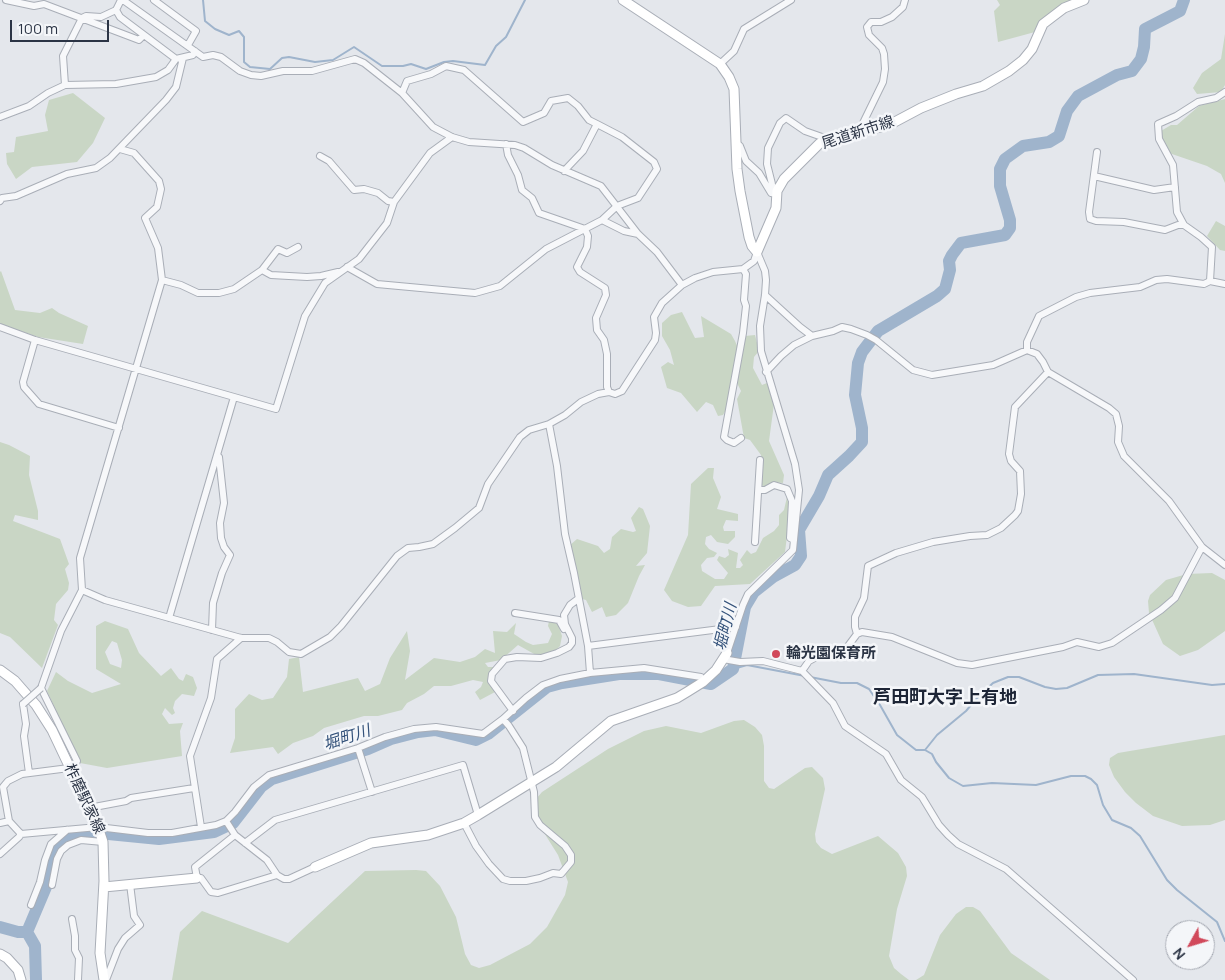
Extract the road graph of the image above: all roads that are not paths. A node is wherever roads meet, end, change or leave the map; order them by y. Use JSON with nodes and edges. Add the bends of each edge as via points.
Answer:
{"nodes":[{"id":1,"x":6,"y":0,"type":"edge"},
{"id":2,"x":122,"y":0,"type":"edge"},
{"id":3,"x":154,"y":0,"type":"edge"},
{"id":4,"x":623,"y":0,"type":"edge"},
{"id":5,"x":791,"y":0,"type":"edge"},
{"id":6,"x":905,"y":0,"type":"edge"},
{"id":7,"x":1084,"y":0,"type":"edge"},
{"id":8,"x":116,"y":10,"type":"junction"},
{"id":9,"x":82,"y":18,"type":"junction"},
{"id":10,"x":143,"y":36,"type":"junction"},
{"id":11,"x":188,"y":45,"type":"junction"},
{"id":12,"x":195,"y":51,"type":"junction"},
{"id":13,"x":179,"y":59,"type":"junction"},
{"id":14,"x":720,"y":64,"type":"junction"},
{"id":15,"x":65,"y":85,"type":"junction"},
{"id":16,"x":1225,"y":92,"type":"edge"},
{"id":17,"x":402,"y":93,"type":"junction"},
{"id":18,"x":0,"y":118,"type":"edge"},
{"id":19,"x":597,"y":124,"type":"junction"},
{"id":20,"x":866,"y":132,"type":"junction"},
{"id":21,"x":452,"y":137,"type":"junction"},
{"id":22,"x":825,"y":141,"type":"junction"},
{"id":23,"x":736,"y":143,"type":"junction"},
{"id":24,"x":506,"y":144,"type":"junction"},
{"id":25,"x":120,"y":149,"type":"junction"},
{"id":26,"x":1097,"y":152,"type":"dead end"},
{"id":27,"x":320,"y":156,"type":"dead end"},
{"id":28,"x":564,"y":171,"type":"junction"},
{"id":29,"x":1094,"y":176,"type":"junction"},
{"id":30,"x":1175,"y":187,"type":"junction"},
{"id":31,"x":776,"y":194,"type":"junction"},
{"id":32,"x":0,"y":201,"type":"edge"},
{"id":33,"x":394,"y":202,"type":"junction"},
{"id":34,"x":617,"y":206,"type":"junction"},
{"id":35,"x":602,"y":220,"type":"junction"},
{"id":36,"x":1184,"y":226,"type":"junction"},
{"id":37,"x":584,"y":229,"type":"junction"},
{"id":38,"x":638,"y":234,"type":"junction"},
{"id":39,"x":298,"y":247,"type":"dead end"},
{"id":40,"x":757,"y":252,"type":"junction"},
{"id":41,"x":347,"y":267,"type":"junction"},
{"id":42,"x":743,"y":269,"type":"junction"},
{"id":43,"x":262,"y":270,"type":"junction"},
{"id":44,"x":340,"y":271,"type":"junction"},
{"id":45,"x":162,"y":280,"type":"junction"},
{"id":46,"x":1210,"y":281,"type":"junction"},
{"id":47,"x":1225,"y":284,"type":"edge"},
{"id":48,"x":682,"y":285,"type":"junction"},
{"id":49,"x":765,"y":295,"type":"junction"},
{"id":50,"x":0,"y":327,"type":"edge"},
{"id":51,"x":812,"y":336,"type":"junction"},
{"id":52,"x":35,"y":340,"type":"junction"},
{"id":53,"x":1027,"y":350,"type":"junction"},
{"id":54,"x":136,"y":368,"type":"junction"},
{"id":55,"x":766,"y":372,"type":"junction"},
{"id":56,"x":1048,"y":372,"type":"junction"},
{"id":57,"x":609,"y":392,"type":"junction"},
{"id":58,"x":234,"y":397,"type":"junction"},
{"id":59,"x":549,"y":424,"type":"junction"},
{"id":60,"x":119,"y":428,"type":"junction"},
{"id":61,"x":741,"y":438,"type":"dead end"},
{"id":62,"x":217,"y":456,"type":"junction"},
{"id":63,"x":760,"y":460,"type":"dead end"},
{"id":64,"x":759,"y":490,"type":"junction"},
{"id":65,"x":794,"y":540,"type":"junction"},
{"id":66,"x":755,"y":542,"type":"dead end"},
{"id":67,"x":1202,"y":547,"type":"junction"},
{"id":68,"x":1225,"y":565,"type":"edge"},
{"id":69,"x":82,"y":590,"type":"junction"},
{"id":70,"x":578,"y":599,"type":"junction"},
{"id":71,"x":516,"y":613,"type":"dead end"},
{"id":72,"x":169,"y":618,"type":"junction"},
{"id":73,"x":736,"y":627,"type":"junction"},
{"id":74,"x":212,"y":630,"type":"junction"},
{"id":75,"x":568,"y":630,"type":"junction"},
{"id":76,"x":857,"y":634,"type":"junction"},
{"id":77,"x":241,"y":638,"type":"junction"},
{"id":78,"x":588,"y":646,"type":"junction"},
{"id":79,"x":725,"y":656,"type":"junction"},
{"id":80,"x":0,"y":670,"type":"edge"},
{"id":81,"x":802,"y":671,"type":"junction"},
{"id":82,"x":590,"y":672,"type":"junction"},
{"id":83,"x":703,"y":682,"type":"junction"},
{"id":84,"x":41,"y":688,"type":"junction"},
{"id":85,"x":512,"y":711,"type":"junction"},
{"id":86,"x":503,"y":719,"type":"junction"},
{"id":87,"x":358,"y":748,"type":"junction"},
{"id":88,"x":70,"y":768,"type":"junction"},
{"id":89,"x":29,"y":773,"type":"junction"},
{"id":90,"x":531,"y":782,"type":"junction"},
{"id":91,"x":2,"y":786,"type":"edge"},
{"id":92,"x":194,"y":788,"type":"junction"},
{"id":93,"x":372,"y":792,"type":"junction"},
{"id":94,"x":89,"y":808,"type":"junction"},
{"id":95,"x":478,"y":816,"type":"junction"},
{"id":96,"x":9,"y":821,"type":"junction"},
{"id":97,"x":226,"y":821,"type":"junction"},
{"id":98,"x":0,"y":823,"type":"edge"},
{"id":99,"x":464,"y":823,"type":"junction"},
{"id":100,"x":200,"y":827,"type":"junction"},
{"id":101,"x":68,"y":830,"type":"junction"},
{"id":102,"x":54,"y":831,"type":"junction"},
{"id":103,"x":234,"y":833,"type":"junction"},
{"id":104,"x":21,"y":834,"type":"junction"},
{"id":105,"x":101,"y":835,"type":"junction"},
{"id":106,"x":56,"y":838,"type":"junction"},
{"id":107,"x":245,"y":843,"type":"junction"},
{"id":108,"x":61,"y":851,"type":"junction"},
{"id":109,"x":0,"y":854,"type":"edge"},
{"id":110,"x":315,"y":867,"type":"joint"},
{"id":111,"x":277,"y":874,"type":"junction"},
{"id":112,"x":196,"y":878,"type":"junction"},
{"id":113,"x":130,"y":884,"type":"junction"},
{"id":114,"x":52,"y":885,"type":"dead end"},
{"id":115,"x":104,"y":887,"type":"junction"},
{"id":116,"x":31,"y":905,"type":"dead end"},
{"id":117,"x":72,"y":919,"type":"dead end"},
{"id":118,"x":0,"y":954,"type":"edge"},
{"id":119,"x":21,"y":980,"type":"edge"},
{"id":120,"x":78,"y":980,"type":"edge"},
{"id":121,"x":105,"y":980,"type":"edge"},
{"id":122,"x":1133,"y":980,"type":"edge"}],
"edges":[{"from":1,"to":9,"type":"street","via":[[34,6],[44,4]]},
{"from":2,"to":8,"type":"street"},
{"from":2,"to":11,"type":"street"},
{"from":3,"to":11,"type":"street","via":[[196,31]]},
{"from":4,"to":14,"type":"main road"},
{"from":5,"to":14,"type":"street","via":[[744,29],[734,51]]},
{"from":6,"to":20,"type":"street","via":[[903,7],[892,17],[870,22],[866,27],[882,48],[885,70],[883,82],[863,122]]},
{"from":7,"to":20,"type":"main road","name":"尾道新市線","via":[[1064,8],[1043,24],[1032,49],[1009,71],[983,86],[921,108],[889,126]]},
{"from":8,"to":9,"type":"street","via":[[101,18]]},
{"from":8,"to":10,"type":"street","via":[[120,18]]},
{"from":9,"to":10,"type":"street","via":[[139,40]]},
{"from":9,"to":15,"type":"street","via":[[63,56]]},
{"from":10,"to":13,"type":"street"},
{"from":11,"to":12,"type":"street"},
{"from":12,"to":13,"type":"street","via":[[193,55]]},
{"from":12,"to":17,"type":"street","via":[[203,57],[221,57],[240,71],[261,76],[282,71],[312,71],[355,59],[378,72]]},
{"from":13,"to":15,"type":"street","via":[[156,77],[116,84]]},
{"from":13,"to":25,"type":"street","via":[[180,77],[176,87]]},
{"from":14,"to":23,"type":"main road","via":[[734,89]]},
{"from":15,"to":18,"type":"street"},
{"from":16,"to":30,"type":"street","via":[[1216,98],[1198,102],[1158,124],[1159,139],[1173,165]]},
{"from":17,"to":19,"type":"street","via":[[408,81],[446,66],[464,70],[523,122],[544,113],[551,101],[568,98],[588,120]]},
{"from":17,"to":21,"type":"street","via":[[433,127]]},
{"from":19,"to":28,"type":"street","via":[[582,152]]},
{"from":19,"to":34,"type":"street","via":[[622,137],[654,162],[657,169],[638,198]]},
{"from":20,"to":22,"type":"main road","name":"尾道新市線"},
{"from":21,"to":24,"type":"street","via":[[469,142]]},
{"from":21,"to":33,"type":"street","via":[[430,154]]},
{"from":22,"to":31,"type":"main road","name":"尾道新市線","via":[[784,179]]},
{"from":22,"to":31,"type":"street","via":[[786,118],[780,123],[768,148],[768,164]]},
{"from":23,"to":31,"type":"street","via":[[771,193]]},
{"from":23,"to":40,"type":"main road","via":[[737,169],[749,237]]},
{"from":24,"to":28,"type":"street","via":[[524,148]]},
{"from":24,"to":37,"type":"street","via":[[522,190],[532,198],[539,213]]},
{"from":25,"to":32,"type":"street","via":[[96,168],[67,174]]},
{"from":25,"to":45,"type":"street","via":[[134,153],[159,181],[161,189],[157,207],[145,218],[158,248]]},
{"from":26,"to":29,"type":"street"},
{"from":27,"to":33,"type":"street","via":[[329,161],[354,190],[378,193]]},
{"from":28,"to":34,"type":"street","via":[[601,186]]},
{"from":29,"to":30,"type":"street","via":[[1154,190]]},
{"from":29,"to":36,"type":"street","via":[[1090,219],[1165,230]]},
{"from":30,"to":36,"type":"street","via":[[1177,212]]},
{"from":31,"to":40,"type":"main road","name":"尾道新市線","via":[[776,208]]},
{"from":33,"to":41,"type":"street","via":[[387,223],[359,259]]},
{"from":34,"to":35,"type":"street"},
{"from":34,"to":38,"type":"street"},
{"from":35,"to":37,"type":"street"},
{"from":35,"to":38,"type":"street"},
{"from":36,"to":46,"type":"street","via":[[1212,247]]},
{"from":37,"to":41,"type":"street","via":[[546,249],[500,286],[475,293],[377,284]]},
{"from":37,"to":57,"type":"street","via":[[588,247],[578,267],[580,272],[604,288],[606,295],[596,318],[597,330],[604,340]]},
{"from":38,"to":48,"type":"street","via":[[657,252]]},
{"from":39,"to":43,"type":"street","via":[[287,253],[278,249]]},
{"from":40,"to":42,"type":"street","via":[[754,261]]},
{"from":40,"to":49,"type":"street","via":[[765,271]]},
{"from":41,"to":44,"type":"street"},
{"from":42,"to":48,"type":"street","via":[[713,272]]},
{"from":42,"to":61,"type":"street","via":[[746,274],[743,333],[724,437],[734,443]]},
{"from":43,"to":44,"type":"street","via":[[271,275],[307,277]]},
{"from":43,"to":45,"type":"street","via":[[234,289],[219,293],[198,292]]},
{"from":44,"to":58,"type":"street","via":[[325,283],[305,316],[276,409]]},
{"from":45,"to":54,"type":"street"},
{"from":46,"to":47,"type":"street"},
{"from":46,"to":53,"type":"street","via":[[1204,284],[1156,280],[1140,287],[1076,297],[1039,316]]},
{"from":48,"to":57,"type":"street","via":[[657,310],[654,317],[655,340],[622,391]]},
{"from":49,"to":51,"type":"street"},
{"from":49,"to":55,"type":"street","via":[[760,339]]},
{"from":50,"to":52,"type":"street"},
{"from":51,"to":53,"type":"street","via":[[842,328],[851,329],[876,340],[913,370],[932,375],[993,365]]},
{"from":51,"to":55,"type":"street","via":[[794,345]]},
{"from":52,"to":54,"type":"street"},
{"from":52,"to":60,"type":"street","via":[[23,382],[24,388],[39,404]]},
{"from":53,"to":56,"type":"street","via":[[1044,362]]},
{"from":54,"to":58,"type":"street"},
{"from":54,"to":60,"type":"street"},
{"from":55,"to":65,"type":"street","via":[[795,464],[799,490]]},
{"from":56,"to":67,"type":"street","via":[[1116,414],[1118,442],[1124,456],[1169,501]]},
{"from":56,"to":76,"type":"street","via":[[1015,407],[1009,454],[1020,471],[1018,511],[1001,528],[987,535],[934,542],[896,553],[868,566],[864,598],[856,617]]},
{"from":57,"to":59,"type":"street","via":[[581,402]]},
{"from":58,"to":62,"type":"street"},
{"from":59,"to":70,"type":"street"},
{"from":59,"to":77,"type":"street","via":[[529,430],[520,437],[488,484],[479,508],[433,544],[408,548],[397,556],[330,637],[301,654],[289,652],[269,638]]},
{"from":60,"to":69,"type":"street","via":[[80,558]]},
{"from":62,"to":72,"type":"street"},
{"from":62,"to":74,"type":"street","via":[[224,503],[221,538],[230,554],[213,603]]},
{"from":63,"to":64,"type":"street"},
{"from":64,"to":65,"type":"street","via":[[774,485],[787,489],[792,501],[790,538]]},
{"from":64,"to":66,"type":"street"},
{"from":65,"to":73,"type":"street","via":[[793,550],[748,594]]},
{"from":67,"to":68,"type":"street"},
{"from":67,"to":76,"type":"street","via":[[1175,598],[1112,644],[1099,647],[1077,642],[972,665],[957,663],[892,637]]},
{"from":69,"to":72,"type":"street"},
{"from":69,"to":84,"type":"street","via":[[61,631]]},
{"from":70,"to":75,"type":"street","via":[[564,615]]},
{"from":70,"to":78,"type":"street"},
{"from":71,"to":75,"type":"street","via":[[559,620],[563,629]]},
{"from":72,"to":74,"type":"street"},
{"from":73,"to":78,"type":"street"},
{"from":73,"to":79,"type":"street"},
{"from":74,"to":77,"type":"street"},
{"from":75,"to":85,"type":"street","via":[[572,638],[569,647],[541,658],[505,659],[492,674],[491,681]]},
{"from":76,"to":81,"type":"street","via":[[845,650],[831,649],[809,661]]},
{"from":77,"to":92,"type":"street","via":[[217,659],[211,698],[190,756]]},
{"from":78,"to":82,"type":"street"},
{"from":79,"to":81,"type":"street","via":[[740,662],[763,661]]},
{"from":79,"to":83,"type":"main road"},
{"from":80,"to":88,"type":"main road","name":"柞磨駅家線","via":[[15,681],[36,705]]},
{"from":81,"to":122,"type":"street","via":[[833,703],[845,726],[886,754],[901,780],[922,797],[948,835],[958,844],[1006,869]]},
{"from":82,"to":83,"type":"street","via":[[644,668],[701,678]]},
{"from":82,"to":85,"type":"street","via":[[543,686]]},
{"from":83,"to":90,"type":"main road","via":[[677,698],[611,721],[556,767]]},
{"from":84,"to":88,"type":"street","via":[[77,761]]},
{"from":84,"to":89,"type":"street","bridge":true,"via":[[23,704]]},
{"from":85,"to":86,"type":"street"},
{"from":86,"to":87,"type":"street","via":[[483,734],[436,727],[414,729]]},
{"from":86,"to":90,"type":"street","via":[[522,748]]},
{"from":87,"to":93,"type":"street"},
{"from":87,"to":97,"type":"street","via":[[269,776],[254,786]]},
{"from":88,"to":89,"type":"street"},
{"from":88,"to":94,"type":"main road","name":"柞磨駅家線"},
{"from":89,"to":91,"type":"street"},
{"from":90,"to":95,"type":"main road"},
{"from":90,"to":99,"type":"street","via":[[535,817],[540,826],[571,855],[571,862],[561,874],[553,873],[526,881],[503,879],[476,846]]},
{"from":91,"to":96,"type":"street"},
{"from":92,"to":94,"type":"street"},
{"from":92,"to":100,"type":"street"},
{"from":93,"to":95,"type":"street","via":[[463,764]]},
{"from":93,"to":107,"type":"street","via":[[275,820]]},
{"from":94,"to":105,"type":"main road","name":"柞磨駅家線"},
{"from":95,"to":99,"type":"main road"},
{"from":96,"to":98,"type":"street"},
{"from":96,"to":104,"type":"street"},
{"from":97,"to":100,"type":"street"},
{"from":97,"to":103,"type":"street"},
{"from":99,"to":110,"type":"main road","via":[[428,835],[371,844]]},
{"from":100,"to":105,"type":"street","via":[[172,833]]},
{"from":101,"to":102,"type":"street"},
{"from":101,"to":105,"type":"street"},
{"from":101,"to":106,"type":"street"},
{"from":102,"to":104,"type":"street"},
{"from":102,"to":106,"type":"street"},
{"from":103,"to":107,"type":"street"},
{"from":103,"to":112,"type":"street","via":[[195,867]]},
{"from":104,"to":109,"type":"street"},
{"from":105,"to":108,"type":"street","via":[[68,845]]},
{"from":105,"to":115,"type":"main road","name":"柞磨駅家線"},
{"from":106,"to":108,"type":"street"},
{"from":106,"to":116,"type":"street","via":[[44,860]]},
{"from":107,"to":111,"type":"street","via":[[267,860]]},
{"from":108,"to":114,"type":"street"},
{"from":110,"to":111,"type":"street","via":[[289,879]]},
{"from":111,"to":112,"type":"street","via":[[218,893],[211,892],[201,878]]},
{"from":112,"to":113,"type":"main road"},
{"from":113,"to":115,"type":"main road"},
{"from":113,"to":121,"type":"street","via":[[134,916],[140,924],[118,949]]},
{"from":115,"to":121,"type":"main road","name":"柞磨駅家線","via":[[100,936]]},
{"from":117,"to":120,"type":"street","via":[[79,958]]},
{"from":118,"to":119,"type":"main road","via":[[18,970]]}]}
